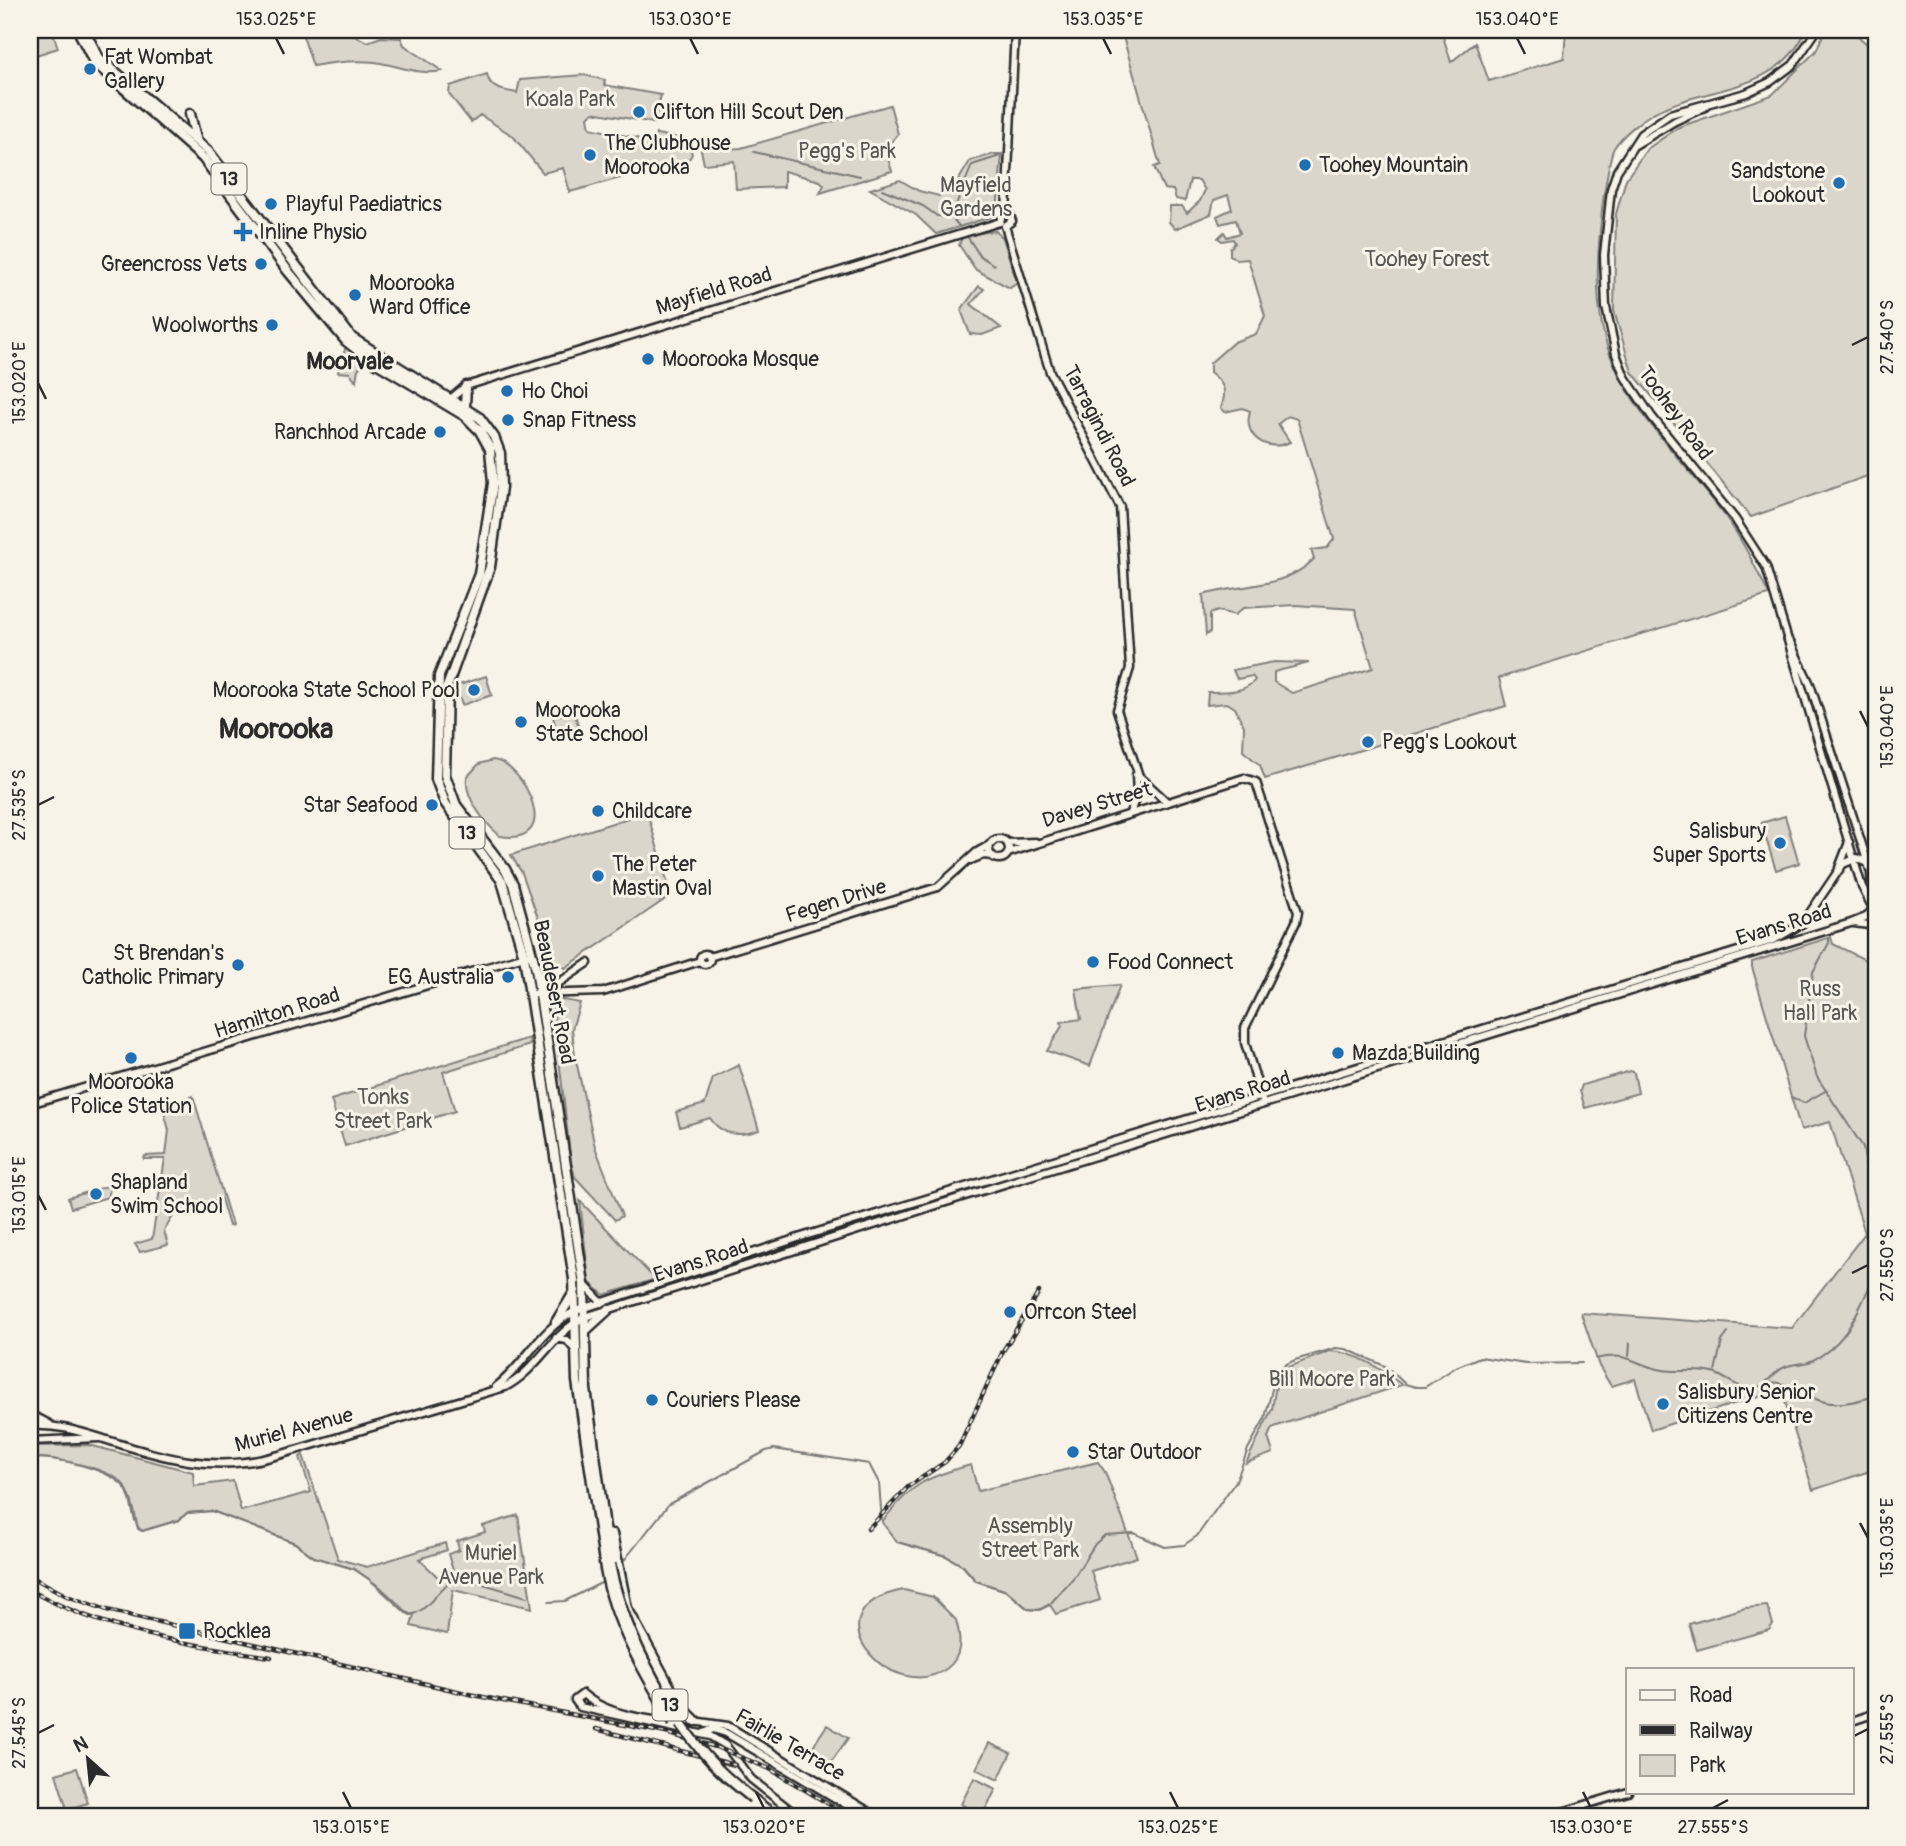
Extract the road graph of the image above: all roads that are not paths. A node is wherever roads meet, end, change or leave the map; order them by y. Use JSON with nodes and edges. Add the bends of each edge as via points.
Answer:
{"nodes":[{"id":1,"x":78,"y":30,"type":"edge"},
{"id":2,"x":84,"y":30,"type":"edge"},
{"id":3,"x":1015,"y":30,"type":"edge"},
{"id":4,"x":1817,"y":30,"type":"edge"},
{"id":5,"x":190,"y":114,"type":"dead end"},
{"id":6,"x":197,"y":141,"type":"junction"},
{"id":7,"x":1006,"y":213,"type":"junction"},
{"id":8,"x":1002,"y":224,"type":"junction"},
{"id":9,"x":466,"y":386,"type":"junction"},
{"id":10,"x":448,"y":401,"type":"junction"},
{"id":11,"x":465,"y":407,"type":"junction"},
{"id":12,"x":1790,"y":642,"type":"junction"},
{"id":13,"x":1135,"y":769,"type":"junction"},
{"id":14,"x":1148,"y":788,"type":"junction"},
{"id":15,"x":1137,"y":793,"type":"junction"},
{"id":16,"x":1167,"y":802,"type":"junction"},
{"id":17,"x":1130,"y":813,"type":"junction"},
{"id":18,"x":1037,"y":842,"type":"junction"},
{"id":19,"x":1849,"y":842,"type":"junction"},
{"id":20,"x":1007,"y":843,"type":"junction"},
{"id":21,"x":991,"y":844,"type":"junction"},
{"id":22,"x":1008,"y":853,"type":"junction"},
{"id":23,"x":993,"y":856,"type":"junction"},
{"id":24,"x":1853,"y":858,"type":"junction"},
{"id":25,"x":966,"y":863,"type":"junction"},
{"id":26,"x":1868,"y":863,"type":"junction"},
{"id":27,"x":1839,"y":870,"type":"junction"},
{"id":28,"x":1871,"y":873,"type":"junction"},
{"id":29,"x":1876,"y":888,"type":"edge"},
{"id":30,"x":1875,"y":912,"type":"edge"},
{"id":31,"x":1807,"y":919,"type":"junction"},
{"id":32,"x":1850,"y":923,"type":"junction"},
{"id":33,"x":1876,"y":926,"type":"edge"},
{"id":34,"x":1819,"y":933,"type":"junction"},
{"id":35,"x":528,"y":955,"type":"junction"},
{"id":36,"x":588,"y":963,"type":"dead end"},
{"id":37,"x":551,"y":992,"type":"junction"},
{"id":38,"x":535,"y":994,"type":"junction"},
{"id":39,"x":1262,"y":1100,"type":"junction"},
{"id":40,"x":30,"y":1104,"type":"edge"},
{"id":41,"x":670,"y":1281,"type":"junction"},
{"id":42,"x":584,"y":1283,"type":"junction"},
{"id":43,"x":673,"y":1289,"type":"junction"},
{"id":44,"x":575,"y":1290,"type":"junction"},
{"id":45,"x":605,"y":1306,"type":"junction"},
{"id":46,"x":582,"y":1312,"type":"junction"},
{"id":47,"x":556,"y":1322,"type":"junction"},
{"id":48,"x":576,"y":1322,"type":"junction"},
{"id":49,"x":585,"y":1331,"type":"junction"},
{"id":50,"x":556,"y":1338,"type":"junction"},
{"id":51,"x":576,"y":1351,"type":"junction"},
{"id":52,"x":494,"y":1389,"type":"junction"},
{"id":53,"x":30,"y":1415,"type":"edge"},
{"id":54,"x":49,"y":1425,"type":"junction"},
{"id":55,"x":30,"y":1426,"type":"edge"},
{"id":56,"x":101,"y":1438,"type":"junction"},
{"id":57,"x":30,"y":1441,"type":"edge"},
{"id":58,"x":606,"y":1519,"type":"junction"},
{"id":59,"x":608,"y":1567,"type":"junction"},
{"id":60,"x":658,"y":1669,"type":"junction"},
{"id":61,"x":586,"y":1703,"type":"dead end"},
{"id":62,"x":680,"y":1706,"type":"junction"},
{"id":63,"x":1876,"y":1713,"type":"edge"},
{"id":64,"x":1854,"y":1720,"type":"edge"},
{"id":65,"x":696,"y":1721,"type":"junction"},
{"id":66,"x":684,"y":1724,"type":"junction"},
{"id":67,"x":719,"y":1727,"type":"junction"},
{"id":68,"x":702,"y":1734,"type":"junction"},
{"id":69,"x":725,"y":1745,"type":"junction"},
{"id":70,"x":1626,"y":1793,"type":"edge"},
{"id":71,"x":766,"y":1816,"type":"edge"},
{"id":72,"x":775,"y":1816,"type":"edge"},
{"id":73,"x":798,"y":1816,"type":"edge"},
{"id":74,"x":865,"y":1816,"type":"edge"},
{"id":75,"x":876,"y":1816,"type":"edge"},
{"id":76,"x":1549,"y":1816,"type":"edge"}],
"edges":[{"from":1,"to":10,"type":"highway","name":"Beaudesert Road","number":"13","via":[[94,62],[203,158],[346,341]]},
{"from":2,"to":6,"type":"highway","name":"Beaudesert Road","number":"13","via":[[99,58]]},
{"from":3,"to":7,"type":"main road"},
{"from":4,"to":12,"type":"main road","name":"Toohey Road","via":[[1804,53],[1781,75],[1759,88],[1706,106],[1633,146],[1616,171],[1611,189],[1604,255],[1606,306],[1625,377],[1755,547],[1776,593]]},
{"from":5,"to":6,"type":"highway"},
{"from":6,"to":10,"type":"highway","name":"Beaudesert Road","number":"13","via":[[352,338]]},
{"from":7,"to":8,"type":"main road","via":[[1000,216]]},
{"from":7,"to":8,"type":"main road","via":[[1013,221]]},
{"from":8,"to":9,"type":"main road","name":"Mayfield Road"},
{"from":8,"to":13,"type":"main road","name":"Tarragindi Road","via":[[1050,372],[1120,507],[1130,668],[1117,710]]},
{"from":9,"to":10,"type":"main road","name":"Mayfield Road"},
{"from":9,"to":11,"type":"highway"},
{"from":10,"to":11,"type":"highway","name":"Beaudesert Road","number":"13"},
{"from":10,"to":35,"type":"highway","name":"Beaudesert Road","number":"13","via":[[480,431],[490,449],[493,474],[479,574],[439,676],[436,779],[445,803],[502,881]]},
{"from":11,"to":35,"type":"highway","name":"Beaudesert Road","number":"13","via":[[484,423],[498,445],[501,487],[490,567],[447,687],[444,775],[456,805],[509,876]]},
{"from":12,"to":19,"type":"main road","name":"Toohey Road"},
{"from":12,"to":26,"type":"main road","name":"Toohey Road","via":[[1810,684]]},
{"from":13,"to":14,"type":"main road","name":"Tarragindi Road"},
{"from":13,"to":15,"type":"main road","name":"Tarragindi Road"},
{"from":14,"to":15,"type":"main road"},
{"from":14,"to":16,"type":"main road","name":"Tarragindi Road"},
{"from":15,"to":17,"type":"main road","name":"Tarragindi Road"},
{"from":16,"to":17,"type":"main road","name":"Davey Street"},
{"from":16,"to":39,"type":"main road","via":[[1247,778],[1260,789],[1298,912],[1245,1028]]},
{"from":17,"to":18,"type":"main road","name":"Davey Street"},
{"from":18,"to":20,"type":"main road","name":"Davey Street"},
{"from":18,"to":22,"type":"main road","name":"Davey Street"},
{"from":19,"to":24,"type":"main road","name":"Toohey Road"},
{"from":19,"to":27,"type":"main road"},
{"from":20,"to":21,"type":"main road","via":[[999,839]]},
{"from":20,"to":22,"type":"main road"},
{"from":21,"to":23,"type":"main road"},
{"from":21,"to":25,"type":"main road","name":"Fegen Drive"},
{"from":22,"to":23,"type":"main road","via":[[1002,858]]},
{"from":23,"to":25,"type":"main road","name":"Fegen Drive","via":[[982,855]]},
{"from":24,"to":26,"type":"main road"},
{"from":24,"to":27,"type":"main road"},
{"from":24,"to":30,"type":"main road","name":"Toohey Road"},
{"from":25,"to":37,"type":"main road","name":"Fegen Drive","via":[[926,891],[709,957],[702,954],[700,961],[603,992]]},
{"from":26,"to":28,"type":"main road","name":"Toohey Road"},
{"from":27,"to":31,"type":"main road","name":"Evans Road"},
{"from":28,"to":29,"type":"main road","name":"Toohey Road"},
{"from":28,"to":30,"type":"main road"},
{"from":30,"to":32,"type":"main road","name":"Evans Road"},
{"from":31,"to":34,"type":"main road"},
{"from":31,"to":39,"type":"main road","name":"Evans Road","via":[[1774,940]]},
{"from":32,"to":33,"type":"main road"},
{"from":32,"to":34,"type":"main road","name":"Evans Road"},
{"from":34,"to":39,"type":"main road","name":"Evans Road"},
{"from":35,"to":38,"type":"highway","name":"Beaudesert Road","number":"13"},
{"from":35,"to":40,"type":"main road","name":"Hamilton Road"},
{"from":36,"to":37,"type":"main road"},
{"from":37,"to":38,"type":"main road"},
{"from":38,"to":42,"type":"highway","name":"Beaudesert Road","number":"13"},
{"from":38,"to":44,"type":"highway","name":"Beaudesert Road","number":"13"},
{"from":39,"to":41,"type":"main road","name":"Evans Road"},
{"from":39,"to":43,"type":"main road","name":"Evans Road"},
{"from":41,"to":43,"type":"main road"},
{"from":41,"to":45,"type":"main road","name":"Evans Road"},
{"from":42,"to":45,"type":"main road"},
{"from":42,"to":46,"type":"highway","name":"Beaudesert Road","number":"13"},
{"from":43,"to":45,"type":"main road","name":"Evans Road"},
{"from":44,"to":46,"type":"highway","name":"Beaudesert Road","number":"13"},
{"from":44,"to":47,"type":"highway"},
{"from":45,"to":46,"type":"main road","name":"Evans Road"},
{"from":45,"to":49,"type":"highway"},
{"from":46,"to":47,"type":"main road","name":"Muriel Avenue"},
{"from":46,"to":48,"type":"highway","name":"Beaudesert Road","number":"13"},
{"from":46,"to":49,"type":"highway","name":"Beaudesert Road","number":"13"},
{"from":47,"to":52,"type":"main road","name":"Muriel Avenue","via":[[517,1370]]},
{"from":48,"to":50,"type":"main road","name":"Muriel Avenue"},
{"from":48,"to":51,"type":"highway","name":"Beaudesert Road","number":"13"},
{"from":49,"to":58,"type":"highway","name":"Beaudesert Road","number":"13","via":[[586,1389]]},
{"from":50,"to":51,"type":"main road","via":[[567,1340]]},
{"from":50,"to":52,"type":"main road","name":"Muriel Avenue","via":[[524,1376]]},
{"from":51,"to":59,"type":"highway","name":"Beaudesert Road","number":"13"},
{"from":52,"to":56,"type":"main road","name":"Muriel Avenue","via":[[241,1465],[195,1463]]},
{"from":53,"to":54,"type":"highway"},
{"from":54,"to":55,"type":"main road","name":"Muriel Avenue"},
{"from":54,"to":56,"type":"main road","name":"Muriel Avenue"},
{"from":56,"to":57,"type":"main road","name":"Muriel Avenue"},
{"from":58,"to":59,"type":"highway","name":"Beaudesert Road","number":"13"},
{"from":58,"to":60,"type":"highway","via":[[620,1588]]},
{"from":59,"to":71,"type":"highway","name":"Beaudesert Road","number":"13","bridge":true,"via":[[614,1607],[675,1725],[717,1775]]},
{"from":59,"to":72,"type":"highway","name":"Beaudesert Road","number":"13","bridge":true,"via":[[628,1625],[677,1719],[722,1773]]},
{"from":60,"to":62,"type":"highway"},
{"from":60,"to":66,"type":"highway"},
{"from":61,"to":66,"type":"main road"},
{"from":62,"to":65,"type":"highway"},
{"from":62,"to":66,"type":"highway"},
{"from":63,"to":64,"type":"main road"},
{"from":65,"to":66,"type":"main road","name":"Fairlie Terrace"},
{"from":65,"to":67,"type":"main road","name":"Fairlie Terrace"},
{"from":66,"to":68,"type":"main road"},
{"from":67,"to":68,"type":"main road","name":"Fairlie Terrace"},
{"from":67,"to":69,"type":"main road"},
{"from":67,"to":74,"type":"main road","name":"Fairlie Terrace"},
{"from":67,"to":75,"type":"main road","name":"Fairlie Terrace"},
{"from":68,"to":69,"type":"main road"},
{"from":69,"to":73,"type":"main road","via":[[751,1779]]},
{"from":70,"to":76,"type":"main road"}]}
